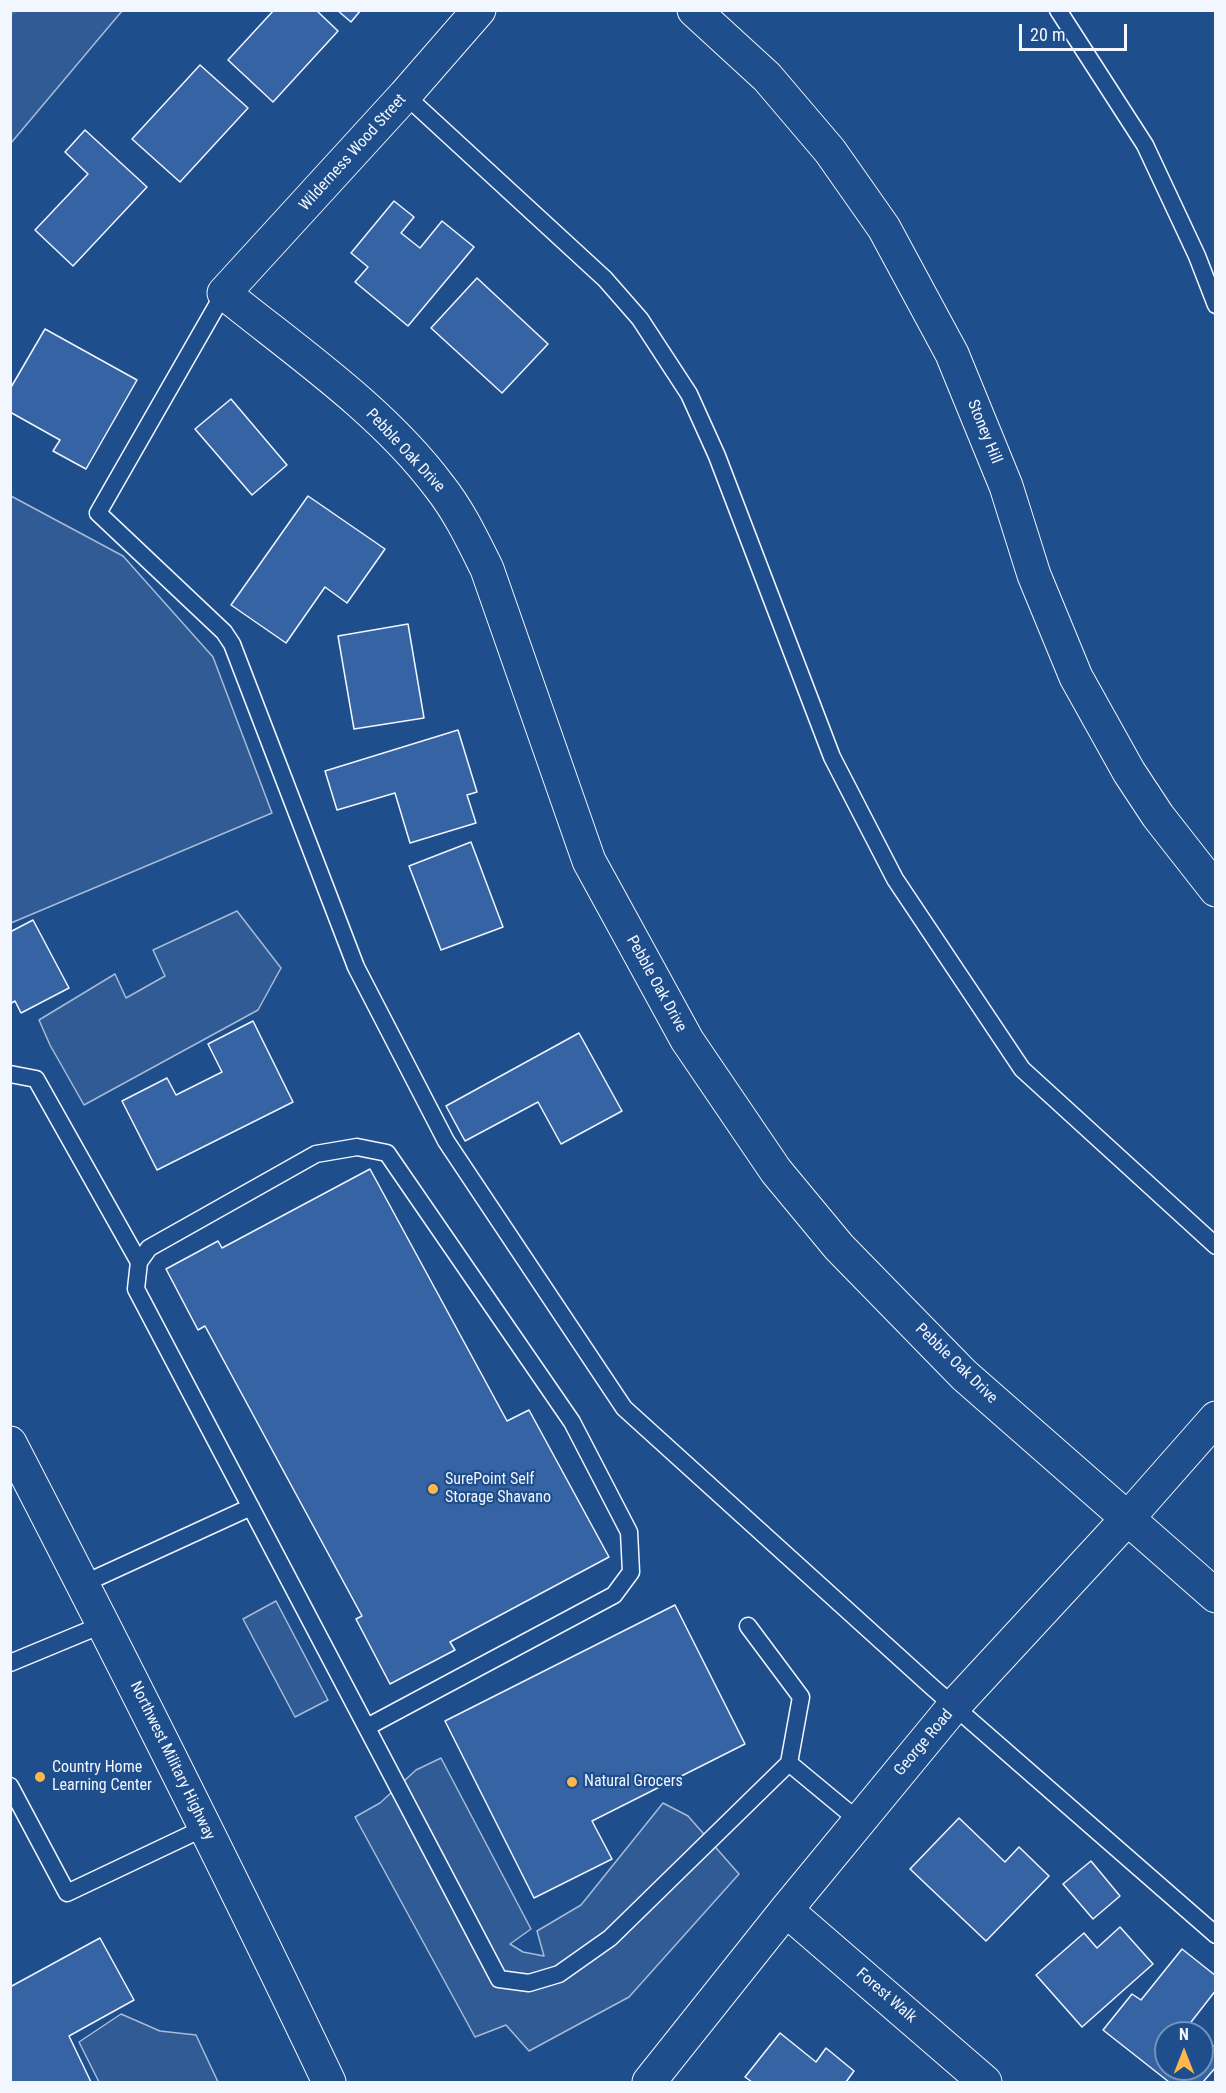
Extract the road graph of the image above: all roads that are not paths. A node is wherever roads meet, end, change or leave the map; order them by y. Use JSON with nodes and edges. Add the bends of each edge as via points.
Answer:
{"nodes":[{"id":1,"x":479,"y":10,"type":"edge"},
{"id":2,"x":694,"y":10,"type":"edge"},
{"id":3,"x":1058,"y":10,"type":"edge"},
{"id":4,"x":405,"y":95,"type":"junction"},
{"id":5,"x":224,"y":293,"type":"junction"},
{"id":6,"x":1215,"y":305,"type":"edge"},
{"id":7,"x":1215,"y":890,"type":"edge"},
{"id":8,"x":10,"y":1074,"type":"edge"},
{"id":9,"x":1215,"y":1246,"type":"edge"},
{"id":10,"x":139,"y":1262,"type":"junction"},
{"id":11,"x":1215,"y":1418,"type":"edge"},
{"id":12,"x":10,"y":1443,"type":"edge"},
{"id":13,"x":251,"y":1508,"type":"junction"},
{"id":14,"x":1127,"y":1519,"type":"junction"},
{"id":15,"x":83,"y":1584,"type":"junction"},
{"id":16,"x":1215,"y":1596,"type":"edge"},
{"id":17,"x":104,"y":1624,"type":"junction"},
{"id":18,"x":748,"y":1626,"type":"dead end"},
{"id":19,"x":10,"y":1663,"type":"edge"},
{"id":20,"x":954,"y":1706,"type":"junction"},
{"id":21,"x":367,"y":1728,"type":"junction"},
{"id":22,"x":789,"y":1763,"type":"junction"},
{"id":23,"x":10,"y":1786,"type":"edge"},
{"id":24,"x":859,"y":1821,"type":"junction"},
{"id":25,"x":204,"y":1828,"type":"junction"},
{"id":26,"x":786,"y":1910,"type":"junction"},
{"id":27,"x":1215,"y":1935,"type":"edge"},
{"id":28,"x":328,"y":2082,"type":"edge"},
{"id":29,"x":649,"y":2082,"type":"edge"},
{"id":30,"x":985,"y":2082,"type":"edge"}],
"edges":[{"from":1,"to":4,"type":"street","name":"Wilderness Wood Street"},
{"from":2,"to":7,"type":"street","name":"Stoney Hill","via":[[767,77],[830,151],[884,228],[952,354],[1006,486],[1034,575],[1076,677],[1129,772]]},
{"from":3,"to":6,"type":"lane","via":[[1145,145],[1197,256]]},
{"from":4,"to":5,"type":"street","name":"Wilderness Wood Street"},
{"from":4,"to":9,"type":"lane","via":[[605,279],[640,318],[689,394],[713,446],[832,757],[895,879],[1022,1069]]},
{"from":5,"to":14,"type":"street","name":"Pebble Oak Drive","via":[[367,409],[440,486],[466,526],[487,569],[589,861],[687,1040],[776,1171],[839,1247],[964,1375]]},
{"from":5,"to":20,"type":"lane","via":[[98,513],[232,644],[361,977],[446,1141],[624,1408]]},
{"from":8,"to":10,"type":"lane","via":[[36,1079]]},
{"from":10,"to":13,"type":"lane","via":[[136,1289]]},
{"from":10,"to":21,"type":"lane","via":[[149,1248],[316,1154],[357,1148],[387,1154],[572,1422],[629,1532],[631,1572],[614,1595]]},
{"from":11,"to":14,"type":"street","name":"George Road"},
{"from":12,"to":15,"type":"street","name":"Northwest Military Highway"},
{"from":13,"to":15,"type":"lane"},
{"from":13,"to":21,"type":"lane"},
{"from":14,"to":16,"type":"street","name":"Pebble Oak Drive"},
{"from":14,"to":20,"type":"street","name":"George Road"},
{"from":15,"to":17,"type":"street","name":"Northwest Military Highway"},
{"from":17,"to":19,"type":"lane"},
{"from":17,"to":25,"type":"street","name":"Northwest Military Highway"},
{"from":18,"to":22,"type":"lane","via":[[801,1697]]},
{"from":20,"to":24,"type":"street","name":"George Road"},
{"from":20,"to":27,"type":"lane"},
{"from":21,"to":22,"type":"lane","via":[[499,1979],[529,1983],[559,1974],[610,1938]]},
{"from":22,"to":24,"type":"lane"},
{"from":23,"to":25,"type":"lane","via":[[67,1893]]},
{"from":24,"to":26,"type":"street","name":"George Road"},
{"from":25,"to":28,"type":"street","name":"Northwest Military Highway"},
{"from":26,"to":29,"type":"street","name":"George Road"},
{"from":26,"to":30,"type":"street","name":"Forest Walk"}]}
